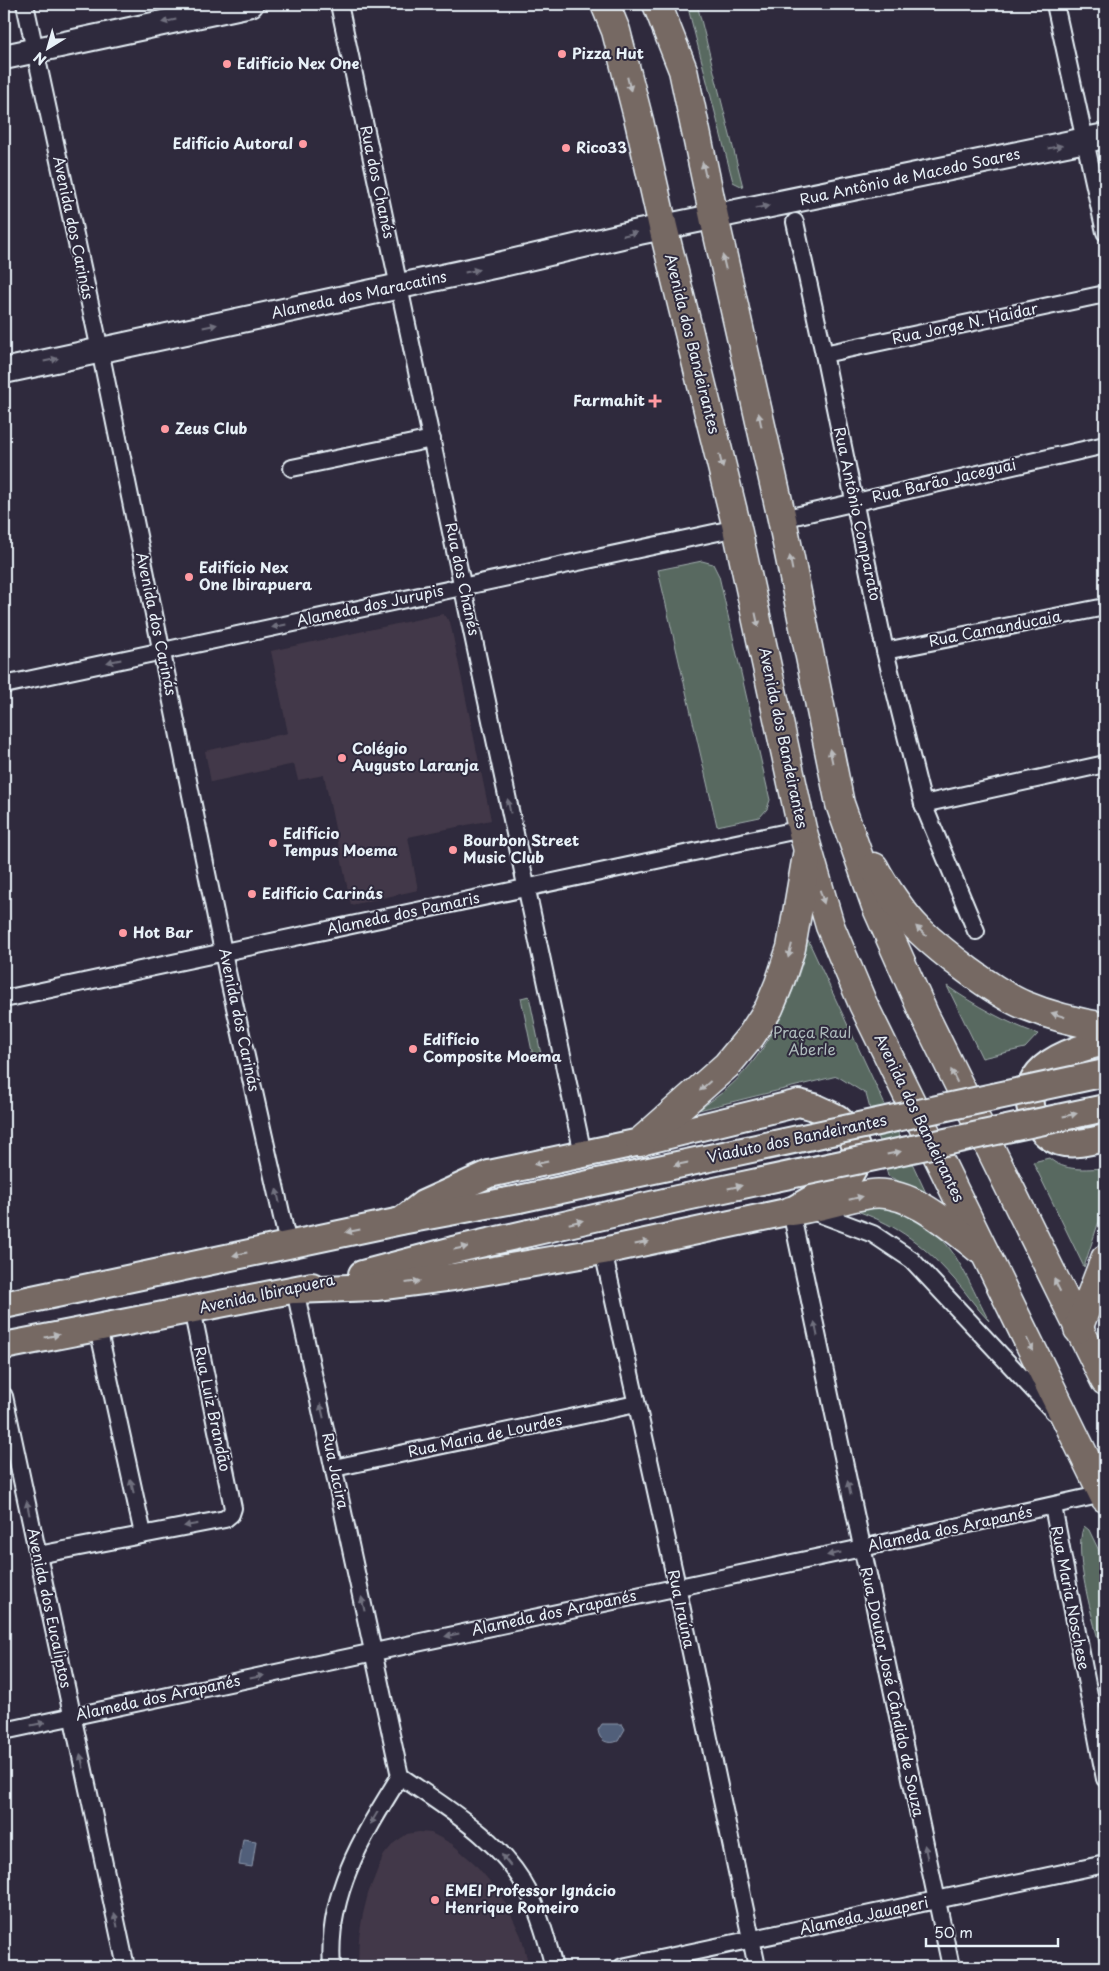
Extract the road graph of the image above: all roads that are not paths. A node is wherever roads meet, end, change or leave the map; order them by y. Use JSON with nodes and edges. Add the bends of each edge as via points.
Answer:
{"nodes":[{"id":1,"x":25,"y":4,"type":"edge"},
{"id":2,"x":251,"y":4,"type":"edge"},
{"id":3,"x":339,"y":4,"type":"edge"},
{"id":4,"x":605,"y":4,"type":"edge"},
{"id":5,"x":657,"y":4,"type":"edge"},
{"id":6,"x":1055,"y":4,"type":"edge"},
{"id":7,"x":35,"y":50,"type":"junction"},
{"id":8,"x":4,"y":56,"type":"edge"},
{"id":9,"x":1096,"y":138,"type":"edge"},
{"id":10,"x":714,"y":217,"type":"junction"},
{"id":11,"x":794,"y":222,"type":"dead end"},
{"id":12,"x":663,"y":227,"type":"junction"},
{"id":13,"x":1105,"y":232,"type":"edge"},
{"id":14,"x":399,"y":286,"type":"junction"},
{"id":15,"x":1105,"y":294,"type":"edge"},
{"id":16,"x":100,"y":350,"type":"junction"},
{"id":17,"x":824,"y":354,"type":"junction"},
{"id":18,"x":4,"y":371,"type":"edge"},
{"id":19,"x":432,"y":439,"type":"junction"},
{"id":20,"x":1105,"y":445,"type":"edge"},
{"id":21,"x":292,"y":468,"type":"dead end"},
{"id":22,"x":854,"y":501,"type":"junction"},
{"id":23,"x":782,"y":519,"type":"junction"},
{"id":24,"x":737,"y":528,"type":"junction"},
{"id":25,"x":464,"y":586,"type":"junction"},
{"id":26,"x":1105,"y":607,"type":"edge"},
{"id":27,"x":885,"y":650,"type":"junction"},
{"id":28,"x":161,"y":651,"type":"junction"},
{"id":29,"x":4,"y":685,"type":"edge"},
{"id":30,"x":1105,"y":764,"type":"edge"},
{"id":31,"x":840,"y":804,"type":"junction"},
{"id":32,"x":923,"y":804,"type":"junction"},
{"id":33,"x":805,"y":840,"type":"junction"},
{"id":34,"x":526,"y":888,"type":"junction"},
{"id":35,"x":976,"y":931,"type":"dead end"},
{"id":36,"x":224,"y":952,"type":"junction"},
{"id":37,"x":4,"y":999,"type":"edge"},
{"id":38,"x":1105,"y":1026,"type":"edge"},
{"id":39,"x":1105,"y":1042,"type":"edge"},
{"id":40,"x":1105,"y":1073,"type":"edge"},
{"id":41,"x":1105,"y":1108,"type":"edge"},
{"id":42,"x":1105,"y":1138,"type":"edge"},
{"id":43,"x":640,"y":1142,"type":"junction"},
{"id":44,"x":582,"y":1154,"type":"junction"},
{"id":45,"x":799,"y":1210,"type":"junction"},
{"id":46,"x":401,"y":1221,"type":"junction"},
{"id":47,"x":288,"y":1244,"type":"junction"},
{"id":48,"x":603,"y":1251,"type":"junction"},
{"id":49,"x":986,"y":1254,"type":"junction"},
{"id":50,"x":1105,"y":1258,"type":"edge"},
{"id":51,"x":295,"y":1290,"type":"junction"},
{"id":52,"x":4,"y":1305,"type":"edge"},
{"id":53,"x":192,"y":1310,"type":"junction"},
{"id":54,"x":98,"y":1328,"type":"junction"},
{"id":55,"x":1078,"y":1329,"type":"junction"},
{"id":56,"x":4,"y":1346,"type":"edge"},
{"id":57,"x":1105,"y":1381,"type":"edge"},
{"id":58,"x":4,"y":1396,"type":"edge"},
{"id":59,"x":636,"y":1404,"type":"junction"},
{"id":60,"x":1073,"y":1433,"type":"junction"},
{"id":61,"x":334,"y":1468,"type":"junction"},
{"id":62,"x":1104,"y":1496,"type":"edge"},
{"id":63,"x":1053,"y":1506,"type":"junction"},
{"id":64,"x":143,"y":1534,"type":"junction"},
{"id":65,"x":862,"y":1548,"type":"junction"},
{"id":66,"x":38,"y":1556,"type":"junction"},
{"id":67,"x":677,"y":1586,"type":"junction"},
{"id":68,"x":373,"y":1652,"type":"junction"},
{"id":69,"x":73,"y":1717,"type":"junction"},
{"id":70,"x":4,"y":1731,"type":"edge"},
{"id":71,"x":1101,"y":1733,"type":"edge"},
{"id":72,"x":400,"y":1776,"type":"junction"},
{"id":73,"x":1105,"y":1779,"type":"edge"},
{"id":74,"x":1105,"y":1864,"type":"edge"},
{"id":75,"x":936,"y":1900,"type":"junction"},
{"id":76,"x":752,"y":1941,"type":"junction"},
{"id":77,"x":126,"y":1967,"type":"edge"},
{"id":78,"x":332,"y":1967,"type":"edge"},
{"id":79,"x":554,"y":1967,"type":"edge"},
{"id":80,"x":622,"y":1967,"type":"edge"},
{"id":81,"x":757,"y":1967,"type":"edge"},
{"id":82,"x":951,"y":1967,"type":"edge"}],
"edges":[{"from":1,"to":7,"type":"street","name":"Avenida dos Carinás"},
{"from":2,"to":7,"type":"main road","one_way":true},
{"from":3,"to":14,"type":"street","name":"Rua dos Chanés"},
{"from":4,"to":12,"type":"highway","name":"Avenida dos Bandeirantes","one_way":true,"via":[[616,31]]},
{"from":10,"to":5,"type":"highway","one_way":true,"via":[[683,70]]},
{"from":6,"to":9,"type":"street"},
{"from":7,"to":8,"type":"main road"},
{"from":7,"to":16,"type":"street","name":"Avenida dos Carinás"},
{"from":10,"to":9,"type":"main road","name":"Rua Antônio de Macedo Soares","one_way":true},
{"from":9,"to":13,"type":"street"},
{"from":10,"to":12,"type":"main road","name":"Alameda dos Maracatins"},
{"from":23,"to":10,"type":"highway","one_way":true},
{"from":11,"to":17,"type":"street","name":"Rua Antônio Comparato"},
{"from":14,"to":12,"type":"main road","name":"Alameda dos Maracatins","one_way":true},
{"from":12,"to":24,"type":"highway","name":"Avenida dos Bandeirantes","one_way":true},
{"from":16,"to":14,"type":"main road","name":"Alameda dos Maracatins","one_way":true},
{"from":14,"to":19,"type":"street","name":"Rua dos Chanés"},
{"from":15,"to":17,"type":"street","name":"Rua Jorge N. Haidar"},
{"from":18,"to":16,"type":"main road","name":"Alameda dos Maracatins","one_way":true},
{"from":16,"to":28,"type":"street","name":"Avenida dos Carinás"},
{"from":17,"to":22,"type":"street","name":"Rua Antônio Comparato"},
{"from":19,"to":21,"type":"street"},
{"from":19,"to":25,"type":"street","name":"Rua dos Chanés"},
{"from":20,"to":22,"type":"street","name":"Rua Barão Jaceguai"},
{"from":22,"to":23,"type":"street","name":"Rua Barão Jaceguai"},
{"from":22,"to":27,"type":"street","name":"Rua Antônio Comparato"},
{"from":31,"to":23,"type":"highway","one_way":true},
{"from":24,"to":25,"type":"street","name":"Alameda dos Jurupis"},
{"from":24,"to":33,"type":"highway","name":"Avenida dos Bandeirantes","one_way":true},
{"from":25,"to":28,"type":"street","name":"Alameda dos Jurupis","one_way":true},
{"from":34,"to":25,"type":"street","name":"Rua dos Chanés","one_way":true},
{"from":26,"to":27,"type":"street","name":"Rua Camanducaia"},
{"from":27,"to":32,"type":"street","name":"Rua Antônio Comparato"},
{"from":28,"to":29,"type":"street","name":"Alameda dos Jurupis","one_way":true},
{"from":28,"to":36,"type":"street","name":"Avenida dos Carinás"},
{"from":30,"to":32,"type":"street"},
{"from":38,"to":31,"type":"highway","one_way":true,"via":[[1087,1024],[1024,1005],[984,980],[918,928],[883,883]]},
{"from":55,"to":31,"type":"highway","one_way":true,"via":[[924,1014],[876,906]]},
{"from":32,"to":35,"type":"street","name":"Rua Antônio Comparato"},
{"from":33,"to":34,"type":"street","name":"Alameda dos Pamaris"},
{"from":33,"to":43,"type":"highway","one_way":true,"via":[[791,948],[769,1008],[728,1065]]},
{"from":33,"to":49,"type":"highway","name":"Avenida dos Bandeirantes","one_way":true,"via":[[830,926],[863,1004]]},
{"from":34,"to":36,"type":"street","name":"Alameda dos Pamaris"},
{"from":34,"to":44,"type":"street","name":"Rua dos Chanés"},
{"from":36,"to":37,"type":"street","name":"Alameda dos Pamaris"},
{"from":47,"to":36,"type":"street","name":"Avenida dos Carinás","one_way":true},
{"from":39,"to":42,"type":"main road","via":[[1063,1056],[1043,1069],[1035,1078],[1029,1098],[1036,1122],[1058,1142],[1068,1144]]},
{"from":40,"to":46,"type":"main road","name":"Viaduto dos Bandeirantes","one_way":true,"bridge":true,"via":[[519,1200]]},
{"from":51,"to":41,"type":"main road","name":"Avenida Ibirapuera","one_way":true,"bridge":true,"via":[[677,1199]]},
{"from":43,"to":44,"type":"main road"},
{"from":43,"to":45,"type":"main road","via":[[799,1103],[820,1109],[849,1129],[857,1150],[857,1162],[845,1180]]},
{"from":44,"to":46,"type":"main road","one_way":true,"via":[[490,1174],[423,1204]]},
{"from":48,"to":45,"type":"main road","one_way":true},
{"from":45,"to":49,"type":"highway","one_way":true,"via":[[873,1194],[888,1195],[910,1201],[929,1212]]},
{"from":45,"to":60,"type":"street","name":"Avenida dos Bandeirantes","via":[[836,1218],[873,1234],[912,1260]]},
{"from":65,"to":45,"type":"street","name":"Rua Doutor José Cândido de Souza","one_way":true},
{"from":46,"to":47,"type":"main road","one_way":true},
{"from":47,"to":52,"type":"main road","one_way":true},
{"from":51,"to":48,"type":"main road","one_way":true,"via":[[376,1287]]},
{"from":48,"to":59,"type":"street","name":"Rua Iraúna"},
{"from":49,"to":60,"type":"highway","name":"Avenida dos Bandeirantes","one_way":true},
{"from":50,"to":55,"type":"highway"},
{"from":51,"to":53,"type":"main road","name":"Avenida Ibirapuera"},
{"from":61,"to":51,"type":"street","name":"Rua Jacira","one_way":true},
{"from":53,"to":54,"type":"main road","name":"Avenida Ibirapuera"},
{"from":53,"to":64,"type":"street","name":"Rua Luiz Brandão","one_way":true,"via":[[233,1508],[225,1519]]},
{"from":56,"to":54,"type":"main road","name":"Avenida Ibirapuera","one_way":true},
{"from":64,"to":54,"type":"street","one_way":true},
{"from":55,"to":57,"type":"highway"},
{"from":66,"to":58,"type":"street","name":"Avenida dos Eucaliptos","one_way":true},
{"from":59,"to":61,"type":"street","name":"Rua Maria de Lourdes"},
{"from":59,"to":67,"type":"street","name":"Rua Iraúna"},
{"from":60,"to":62,"type":"highway","name":"Avenida dos Bandeirantes"},
{"from":68,"to":61,"type":"street","name":"Rua Jacira","one_way":true},
{"from":62,"to":63,"type":"street","name":"Alameda dos Arapanés"},
{"from":63,"to":65,"type":"street","name":"Alameda dos Arapanés"},
{"from":63,"to":71,"type":"street","name":"Rua Maria Noschese"},
{"from":64,"to":66,"type":"street"},
{"from":65,"to":67,"type":"street","name":"Alameda dos Arapanés","one_way":true},
{"from":75,"to":65,"type":"street","name":"Rua Doutor José Cândido de Souza","one_way":true},
{"from":66,"to":69,"type":"street","name":"Avenida dos Eucaliptos"},
{"from":67,"to":68,"type":"street","name":"Alameda dos Arapanés","one_way":true},
{"from":67,"to":76,"type":"street","name":"Rua Iraúna"},
{"from":69,"to":68,"type":"street","name":"Alameda dos Arapanés","one_way":true},
{"from":68,"to":72,"type":"street","name":"Rua Jacira"},
{"from":70,"to":69,"type":"street","name":"Alameda dos Arapanés","one_way":true},
{"from":77,"to":69,"type":"street","name":"Avenida dos Eucaliptos","one_way":true},
{"from":71,"to":73,"type":"street","name":"Rua Maria Noschese"},
{"from":72,"to":78,"type":"street","one_way":true,"via":[[351,1861],[338,1900]]},
{"from":79,"to":72,"type":"street","one_way":true,"via":[[543,1927],[527,1890],[494,1846],[467,1822]]},
{"from":74,"to":75,"type":"street","name":"Alameda Jauaperi"},
{"from":75,"to":76,"type":"street","name":"Alameda Jauaperi"},
{"from":75,"to":82,"type":"street","name":"Rua Doutor José Cândido de Souza"},
{"from":76,"to":80,"type":"street","name":"Alameda Jauaperi"},
{"from":76,"to":81,"type":"street","name":"Rua Iraúna"}]}
